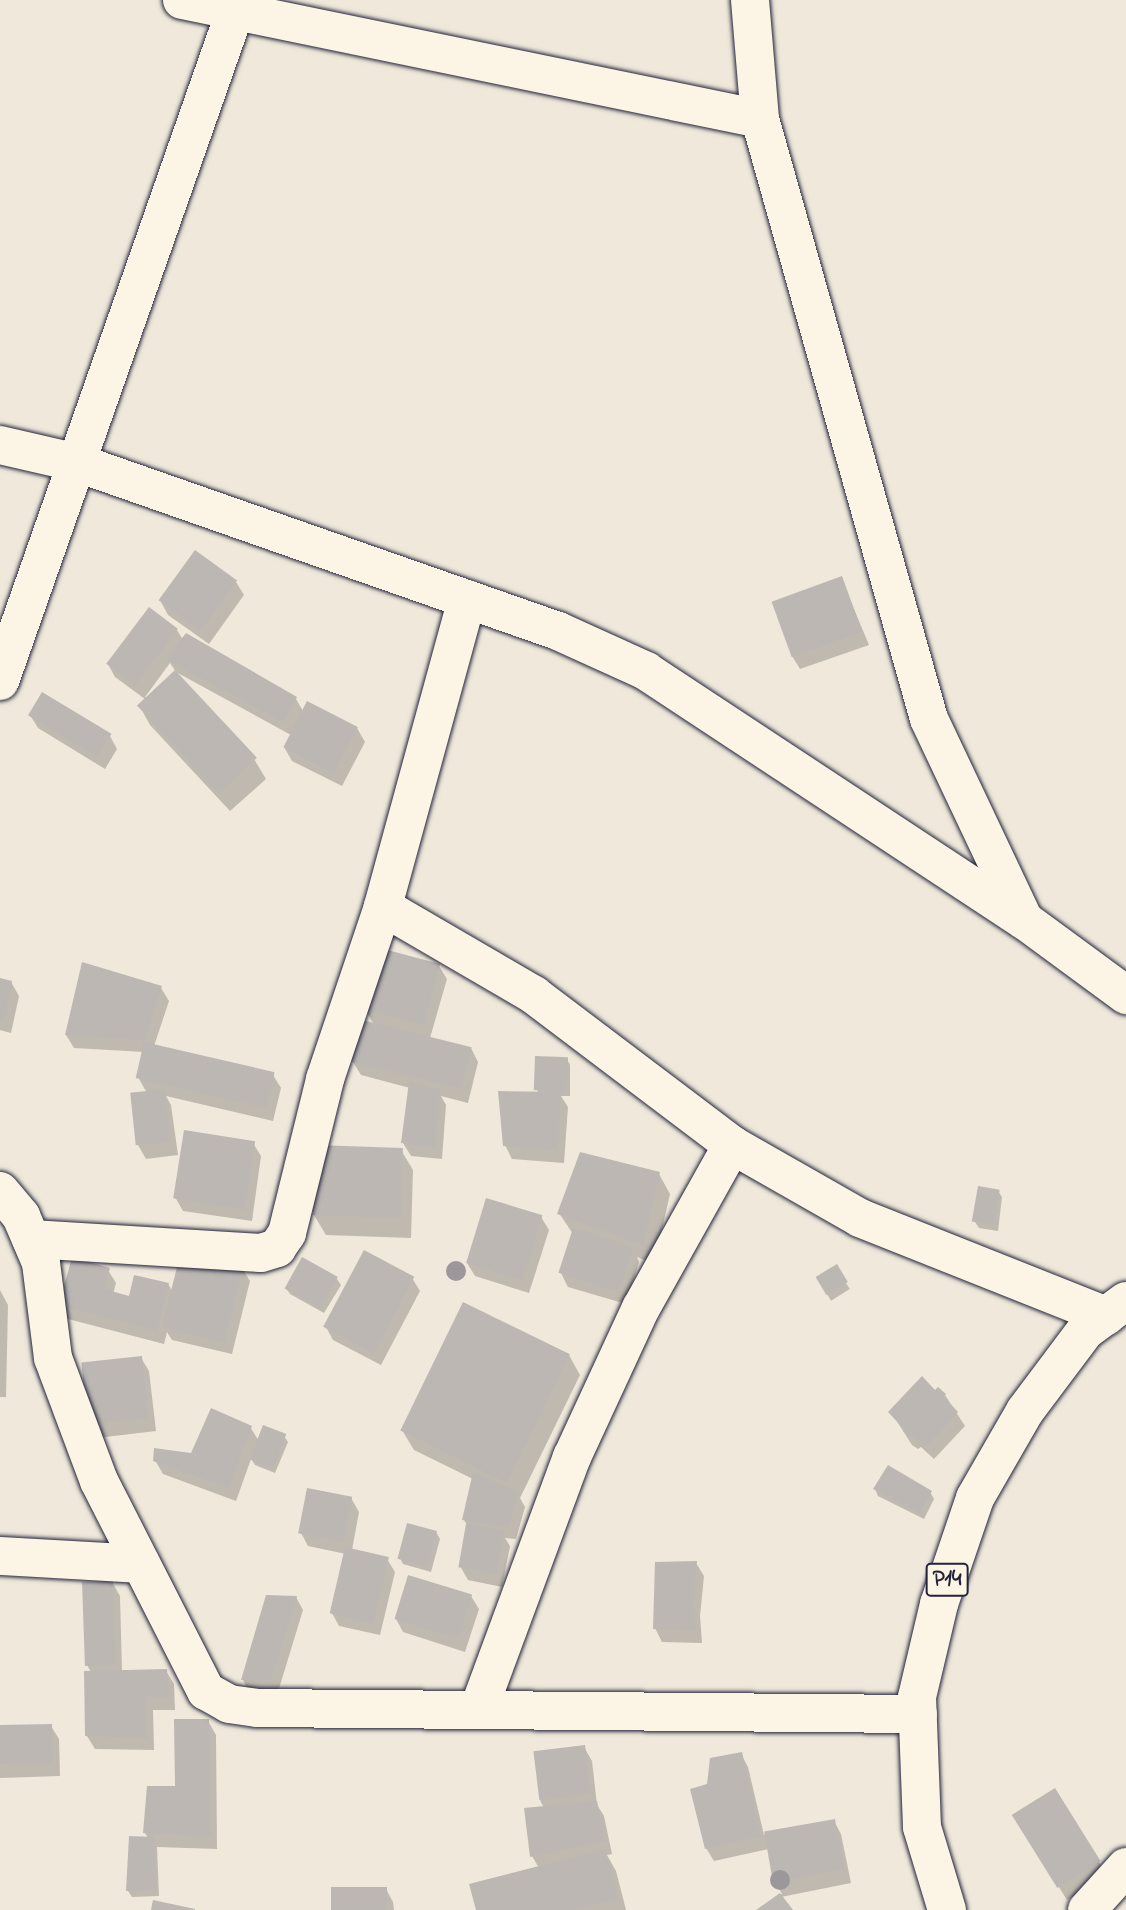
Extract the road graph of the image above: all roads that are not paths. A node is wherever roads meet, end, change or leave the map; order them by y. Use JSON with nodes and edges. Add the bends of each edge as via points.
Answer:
{"nodes":[{"id":1,"x":182,"y":0,"type":"edge"},
{"id":2,"x":751,"y":0,"type":"edge"},
{"id":3,"x":237,"y":5,"type":"edge"},
{"id":4,"x":760,"y":119,"type":"junction"},
{"id":5,"x":0,"y":445,"type":"edge"},
{"id":6,"x":78,"y":463,"type":"junction"},
{"id":7,"x":467,"y":599,"type":"junction"},
{"id":8,"x":0,"y":681,"type":"edge"},
{"id":9,"x":383,"y":907,"type":"junction"},
{"id":10,"x":1024,"y":920,"type":"junction"},
{"id":11,"x":1126,"y":995,"type":"edge"},
{"id":12,"x":732,"y":1145,"type":"junction"},
{"id":13,"x":0,"y":1191,"type":"edge"},
{"id":14,"x":31,"y":1239,"type":"junction"},
{"id":15,"x":1116,"y":1309,"type":"edge"},
{"id":16,"x":0,"y":1556,"type":"edge"},
{"id":17,"x":141,"y":1564,"type":"junction"},
{"id":18,"x":479,"y":1708,"type":"junction"},
{"id":19,"x":918,"y":1714,"type":"junction"},
{"id":20,"x":1126,"y":1867,"type":"edge"},
{"id":21,"x":947,"y":1910,"type":"edge"},
{"id":22,"x":1087,"y":1910,"type":"edge"}],
"edges":[{"from":1,"to":3,"type":"street"},
{"from":2,"to":4,"type":"street"},
{"from":3,"to":4,"type":"street"},
{"from":3,"to":6,"type":"street"},
{"from":4,"to":10,"type":"street","via":[[929,719]]},
{"from":5,"to":6,"type":"street"},
{"from":6,"to":7,"type":"street"},
{"from":6,"to":8,"type":"street"},
{"from":7,"to":9,"type":"street"},
{"from":7,"to":10,"type":"street","via":[[558,631],[646,671]]},
{"from":9,"to":12,"type":"street","via":[[534,995]]},
{"from":9,"to":14,"type":"street","via":[[325,1079],[287,1233],[277,1248],[261,1253]]},
{"from":10,"to":11,"type":"street"},
{"from":12,"to":15,"type":"street","via":[[860,1218]]},
{"from":12,"to":18,"type":"street","via":[[641,1308],[572,1457]]},
{"from":13,"to":14,"type":"street","via":[[21,1216]]},
{"from":14,"to":17,"type":"street","via":[[41,1263],[52,1358],[99,1481]]},
{"from":15,"to":19,"type":"street","number":"P14","via":[[1085,1331],[1025,1412],[975,1498],[939,1604],[917,1697]]},
{"from":16,"to":17,"type":"street"},
{"from":17,"to":18,"type":"street","via":[[206,1691],[229,1704],[257,1708]]},
{"from":18,"to":19,"type":"street"},
{"from":19,"to":21,"type":"street","number":"P14","via":[[922,1827]]},
{"from":20,"to":22,"type":"street"}]}
